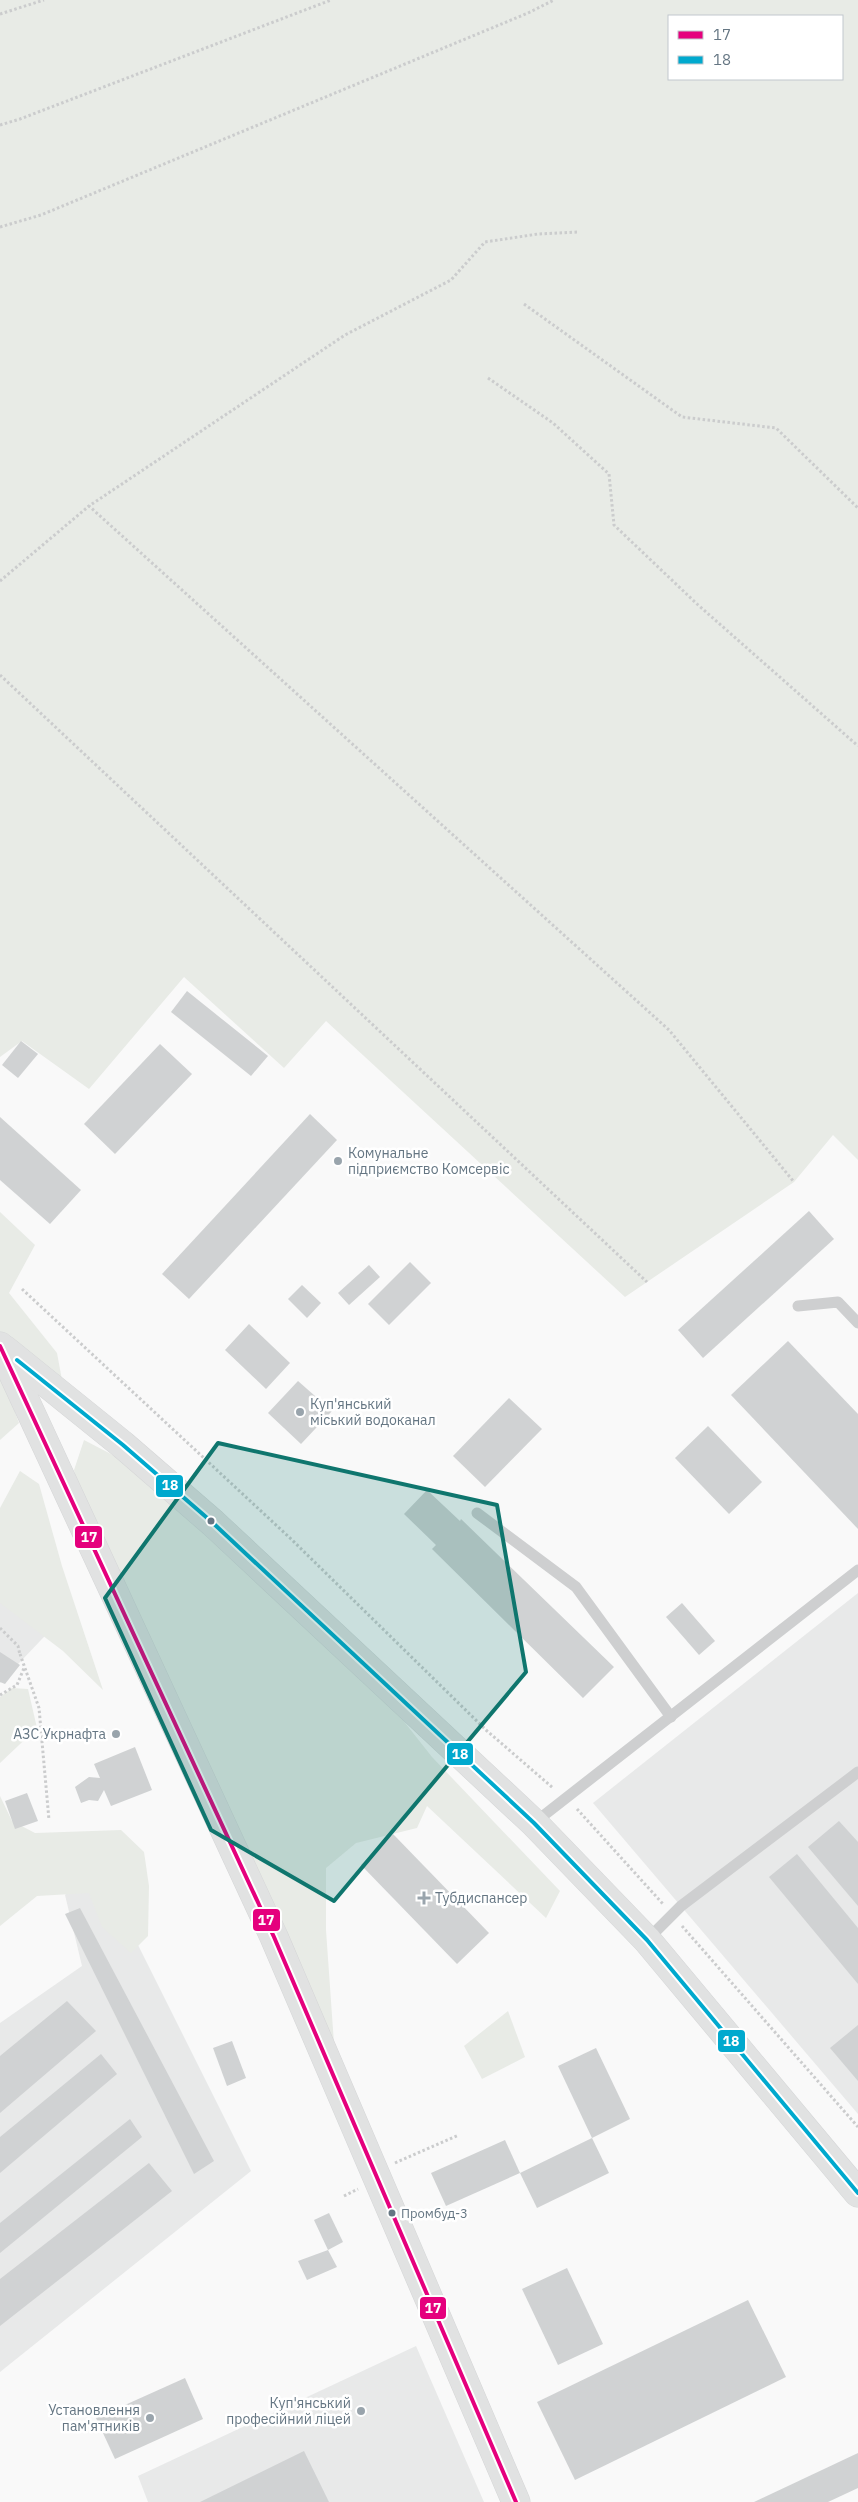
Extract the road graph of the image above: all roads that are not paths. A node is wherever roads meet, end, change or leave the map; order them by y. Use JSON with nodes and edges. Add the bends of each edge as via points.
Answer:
{"nodes":[{"id":1,"x":798,"y":1306,"type":"dead end"},
{"id":2,"x":858,"y":1323,"type":"edge"},
{"id":3,"x":0,"y":1346,"type":"edge"},
{"id":4,"x":477,"y":1514,"type":"dead end"},
{"id":5,"x":858,"y":1570,"type":"edge"},
{"id":6,"x":671,"y":1716,"type":"junction"},
{"id":7,"x":858,"y":1772,"type":"edge"},
{"id":8,"x":534,"y":1823,"type":"junction"},
{"id":9,"x":647,"y":1940,"type":"junction"},
{"id":10,"x":858,"y":2193,"type":"edge"},
{"id":11,"x":516,"y":2502,"type":"edge"}],
"edges":[{"from":1,"to":2,"type":"lane","via":[[838,1302]]},
{"from":3,"to":8,"type":"main road","via":[[213,1523]]},
{"from":3,"to":11,"type":"main road","via":[[274,1937]]},
{"from":4,"to":6,"type":"lane","via":[[576,1587]]},
{"from":5,"to":6,"type":"lane"},
{"from":6,"to":8,"type":"lane"},
{"from":7,"to":9,"type":"lane","via":[[672,1915]]},
{"from":8,"to":9,"type":"main road"},
{"from":9,"to":10,"type":"main road"}]}
